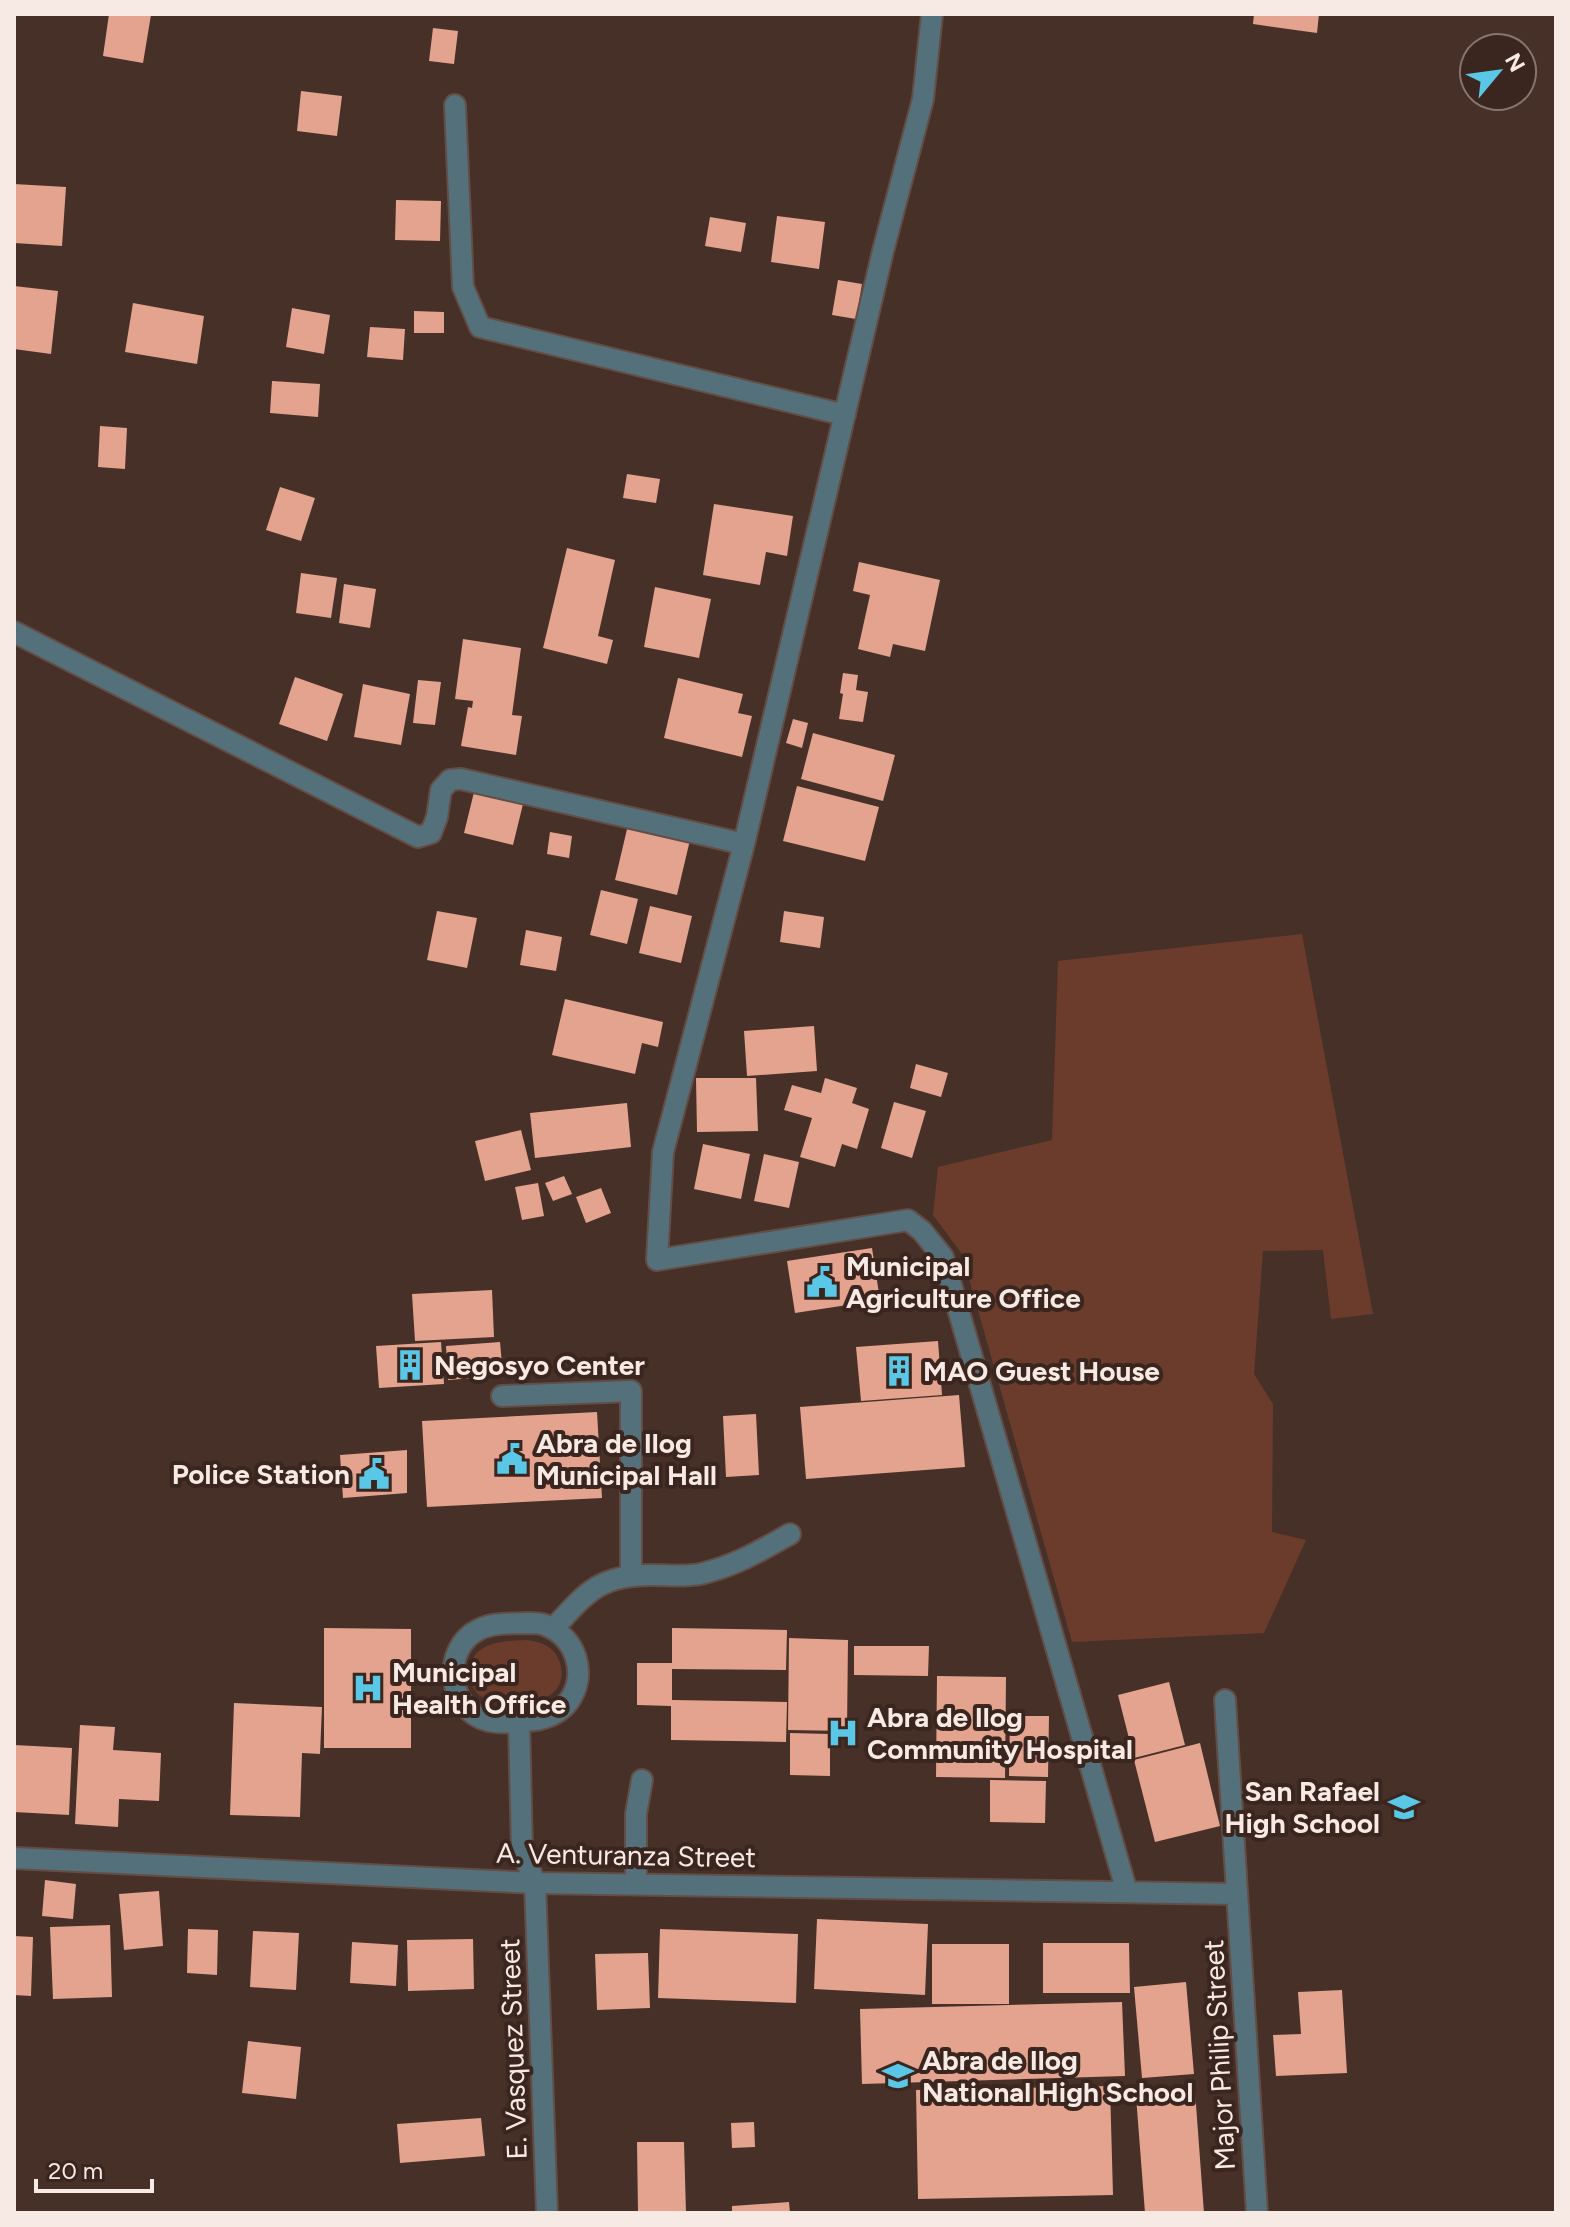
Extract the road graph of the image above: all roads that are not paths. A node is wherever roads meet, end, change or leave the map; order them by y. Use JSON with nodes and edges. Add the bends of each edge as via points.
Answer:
{"nodes":[{"id":1,"x":932,"y":14,"type":"edge"},
{"id":2,"x":455,"y":105,"type":"dead end"},
{"id":3,"x":845,"y":415,"type":"junction"},
{"id":4,"x":14,"y":632,"type":"edge"},
{"id":5,"x":744,"y":844,"type":"junction"},
{"id":6,"x":502,"y":1396,"type":"dead end"},
{"id":7,"x":790,"y":1534,"type":"dead end"},
{"id":8,"x":631,"y":1575,"type":"junction"},
{"id":9,"x":553,"y":1629,"type":"junction"},
{"id":10,"x":1225,"y":1700,"type":"dead end"},
{"id":11,"x":519,"y":1722,"type":"junction"},
{"id":12,"x":642,"y":1780,"type":"dead end"},
{"id":13,"x":14,"y":1858,"type":"edge"},
{"id":14,"x":535,"y":1883,"type":"junction"},
{"id":15,"x":636,"y":1884,"type":"junction"},
{"id":16,"x":1127,"y":1892,"type":"junction"},
{"id":17,"x":1237,"y":1894,"type":"junction"},
{"id":18,"x":547,"y":2213,"type":"edge"},
{"id":19,"x":1257,"y":2213,"type":"edge"}],
"edges":[{"from":1,"to":3,"type":"street","via":[[923,99]]},
{"from":2,"to":3,"type":"street","via":[[463,287],[480,327]]},
{"from":3,"to":5,"type":"street"},
{"from":4,"to":5,"type":"street","via":[[418,837],[431,833],[441,790],[450,780],[461,779]]},
{"from":5,"to":16,"type":"street","via":[[663,1152],[657,1260],[908,1220],[943,1257]]},
{"from":6,"to":8,"type":"street","via":[[631,1391]]},
{"from":7,"to":8,"type":"street","via":[[741,1562],[697,1575]]},
{"from":8,"to":9,"type":"street","via":[[593,1588]]},
{"from":9,"to":11,"type":"street","via":[[573,1648],[577,1686],[553,1715]]},
{"from":9,"to":11,"type":"street","via":[[527,1623],[486,1627],[463,1642],[454,1659],[452,1678],[470,1711],[487,1721]]},
{"from":10,"to":17,"type":"street","name":"Major Philip Street"},
{"from":11,"to":14,"type":"street","name":"E. Vasquez Street","via":[[522,1850]]},
{"from":12,"to":15,"type":"street","via":[[636,1814]]},
{"from":13,"to":14,"type":"street","name":"A. Venturanza Street"},
{"from":14,"to":15,"type":"street","name":"A. Venturanza Street"},
{"from":14,"to":18,"type":"street","name":"E. Vasquez Street"},
{"from":15,"to":16,"type":"street","name":"A. Venturanza Street"},
{"from":16,"to":17,"type":"street","name":"A. Venturanza Street"},
{"from":17,"to":19,"type":"street","name":"Major Philip Street"}]}
